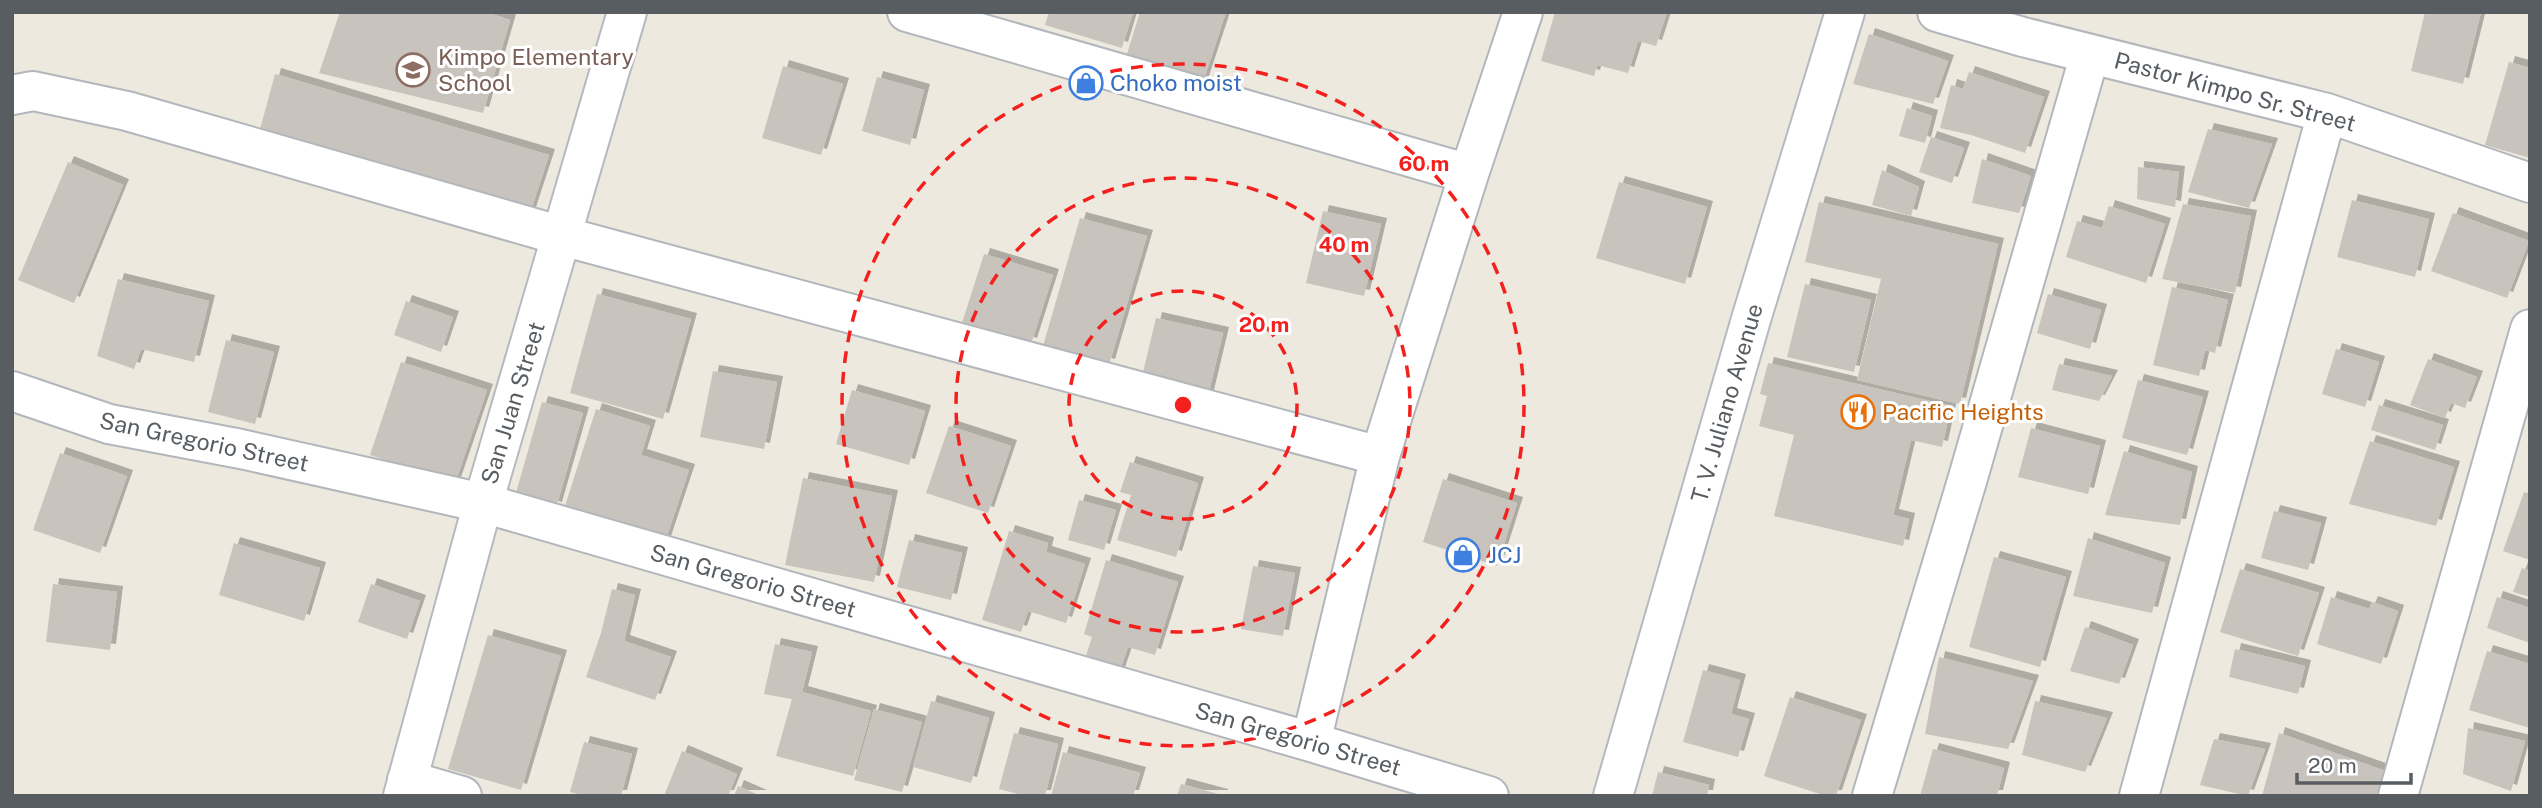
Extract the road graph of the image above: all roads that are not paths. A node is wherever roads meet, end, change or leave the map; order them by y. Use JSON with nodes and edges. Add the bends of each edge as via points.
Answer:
{"nodes":[{"id":1,"x":627,"y":12,"type":"edge"},
{"id":2,"x":907,"y":12,"type":"edge"},
{"id":3,"x":1523,"y":12,"type":"edge"},
{"id":4,"x":1845,"y":12,"type":"edge"},
{"id":5,"x":1937,"y":12,"type":"edge"},
{"id":6,"x":2090,"y":54,"type":"junction"},
{"id":7,"x":12,"y":95,"type":"edge"},
{"id":8,"x":2327,"y":113,"type":"junction"},
{"id":9,"x":1469,"y":174,"type":"junction"},
{"id":10,"x":2530,"y":183,"type":"edge"},
{"id":11,"x":562,"y":236,"type":"junction"},
{"id":12,"x":2530,"y":329,"type":"edge"},
{"id":13,"x":12,"y":391,"type":"edge"},
{"id":14,"x":1380,"y":456,"type":"junction"},
{"id":15,"x":483,"y":503,"type":"junction"},
{"id":16,"x":1311,"y":742,"type":"junction"},
{"id":17,"x":405,"y":788,"type":"edge"},
{"id":18,"x":463,"y":796,"type":"edge"},
{"id":19,"x":1489,"y":796,"type":"edge"},
{"id":20,"x":1613,"y":796,"type":"edge"},
{"id":21,"x":1872,"y":796,"type":"edge"},
{"id":22,"x":2139,"y":796,"type":"edge"},
{"id":23,"x":2398,"y":796,"type":"edge"}],
"edges":[{"from":1,"to":11,"type":"street","name":"San Juan Street"},
{"from":2,"to":9,"type":"street"},
{"from":3,"to":9,"type":"street"},
{"from":4,"to":20,"type":"street","name":"T. V. Juliano Avenue"},
{"from":5,"to":6,"type":"street","name":"Pastor Kimpo Sr. Street"},
{"from":6,"to":8,"type":"street","name":"Pastor Kimpo Sr. Street"},
{"from":6,"to":21,"type":"street"},
{"from":7,"to":11,"type":"street","via":[[33,91],[127,111]]},
{"from":8,"to":10,"type":"street","name":"Pastor Kimpo Sr. Street"},
{"from":8,"to":22,"type":"street"},
{"from":9,"to":14,"type":"street"},
{"from":11,"to":14,"type":"street"},
{"from":11,"to":15,"type":"street","name":"San Juan Street"},
{"from":12,"to":23,"type":"street"},
{"from":13,"to":15,"type":"street","name":"San Gregorio Street","via":[[109,424]]},
{"from":14,"to":16,"type":"street"},
{"from":15,"to":16,"type":"street","name":"San Gregorio Street"},
{"from":15,"to":17,"type":"street","name":"San Juan Street"},
{"from":16,"to":19,"type":"street","name":"San Gregorio Street"},
{"from":17,"to":18,"type":"street"}]}
